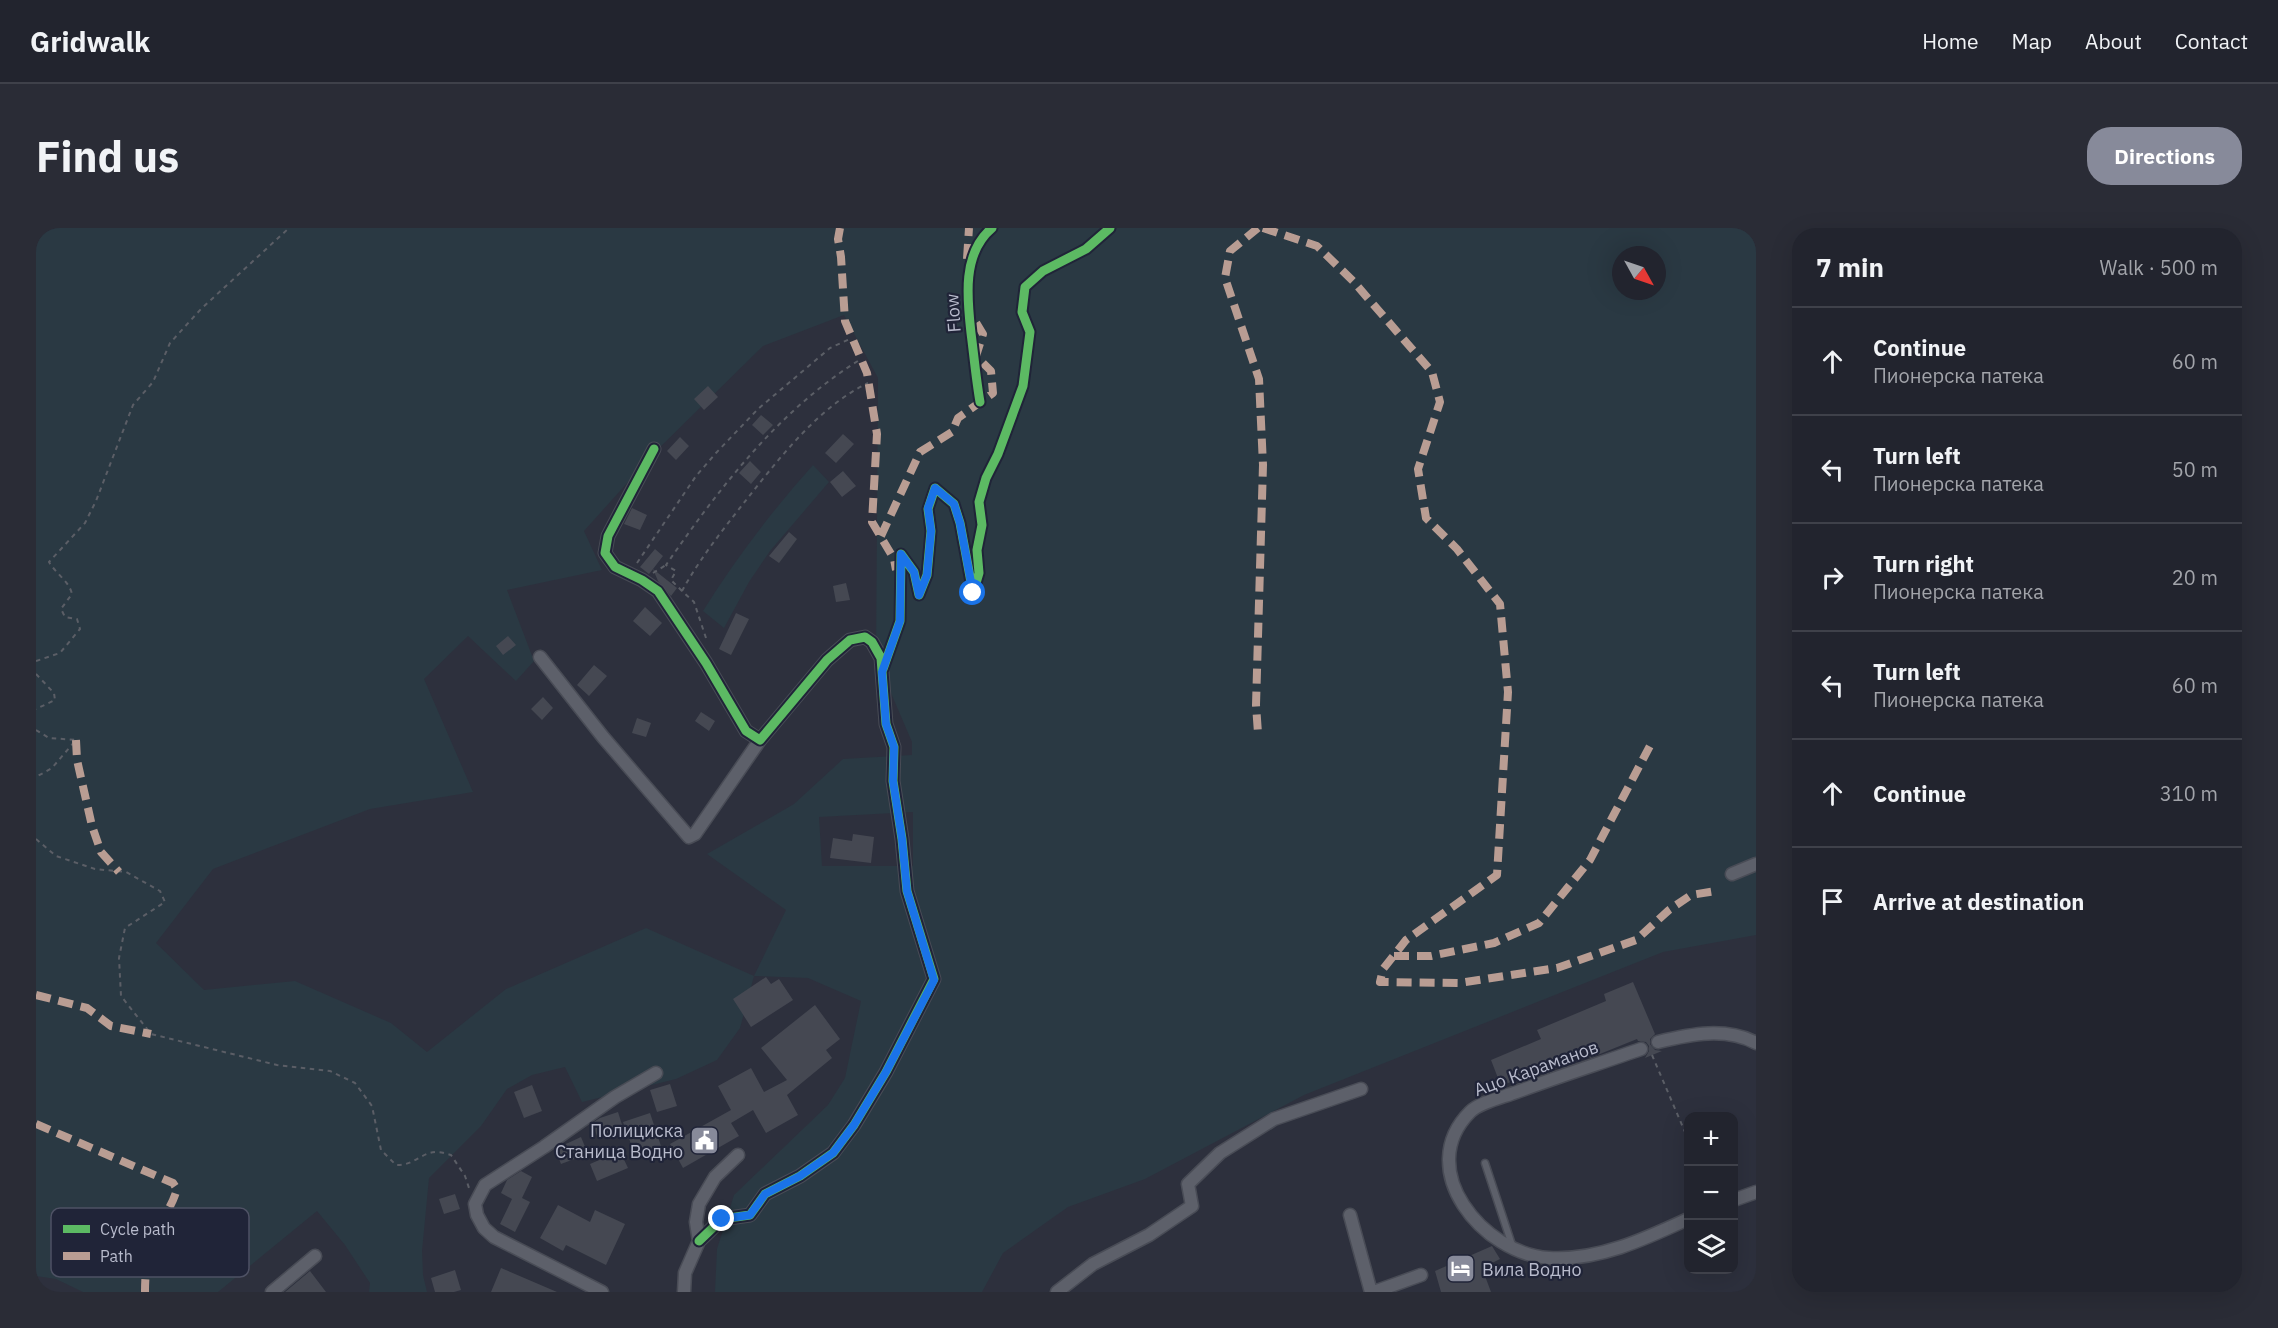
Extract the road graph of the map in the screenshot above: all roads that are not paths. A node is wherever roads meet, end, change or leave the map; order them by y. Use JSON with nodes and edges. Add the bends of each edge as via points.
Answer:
{"nodes":[{"id":1,"x":654,"y":449,"type":"dead end"},
{"id":2,"x":540,"y":657,"type":"dead end"},
{"id":3,"x":760,"y":740,"type":"junction"},
{"id":4,"x":1756,"y":864,"type":"edge"},
{"id":5,"x":1732,"y":874,"type":"dead end"},
{"id":6,"x":1659,"y":1042,"type":"dead end"},
{"id":7,"x":1756,"y":1043,"type":"edge"},
{"id":8,"x":1646,"y":1052,"type":"road end"},
{"id":9,"x":656,"y":1073,"type":"dead end"},
{"id":10,"x":1361,"y":1089,"type":"dead end"},
{"id":11,"x":738,"y":1155,"type":"dead end"},
{"id":12,"x":1485,"y":1163,"type":"dead end"},
{"id":13,"x":1756,"y":1192,"type":"edge"},
{"id":14,"x":1738,"y":1199,"type":"edge"},
{"id":15,"x":1350,"y":1215,"type":"dead end"},
{"id":16,"x":1684,"y":1222,"type":"edge"},
{"id":17,"x":699,"y":1240,"type":"junction"},
{"id":18,"x":1512,"y":1247,"type":"junction"},
{"id":19,"x":315,"y":1256,"type":"dead end"},
{"id":20,"x":1421,"y":1275,"type":"dead end"},
{"id":21,"x":272,"y":1292,"type":"edge"},
{"id":22,"x":602,"y":1292,"type":"edge"},
{"id":23,"x":684,"y":1292,"type":"edge"},
{"id":24,"x":1057,"y":1292,"type":"edge"},
{"id":25,"x":1373,"y":1292,"type":"edge"}],
"edges":[{"from":1,"to":3,"type":"street","via":[[608,536],[605,553],[615,567],[658,591],[746,731]]},
{"from":2,"to":3,"type":"street","via":[[689,837]]},
{"from":3,"to":17,"type":"street","via":[[827,660],[850,640],[866,637],[872,642],[881,658],[886,724],[894,747],[893,781],[907,891],[934,980],[886,1072],[833,1153],[765,1194],[750,1215],[722,1219]]},
{"from":4,"to":5,"type":"street"},
{"from":6,"to":7,"type":"street","via":[[1720,1033],[1743,1036]]},
{"from":8,"to":18,"type":"street","name":"Ацо Караманов","via":[[1498,1098],[1472,1111],[1455,1132],[1449,1169],[1461,1200],[1478,1225]]},
{"from":9,"to":22,"type":"street","via":[[484,1185],[475,1204],[484,1228],[494,1237]]},
{"from":10,"to":24,"type":"street","via":[[1274,1119],[1220,1153],[1188,1184],[1192,1206],[1149,1235],[1093,1264]]},
{"from":11,"to":17,"type":"street","via":[[715,1177],[699,1204]]},
{"from":12,"to":18,"type":"lane"},
{"from":13,"to":14,"type":"street"},
{"from":15,"to":25,"type":"street"},
{"from":16,"to":18,"type":"street","name":"Ацо Караманов","via":[[1637,1243],[1591,1254],[1548,1258]]},
{"from":17,"to":23,"type":"street","via":[[685,1273]]},
{"from":19,"to":21,"type":"street"},
{"from":20,"to":25,"type":"street"}]}
